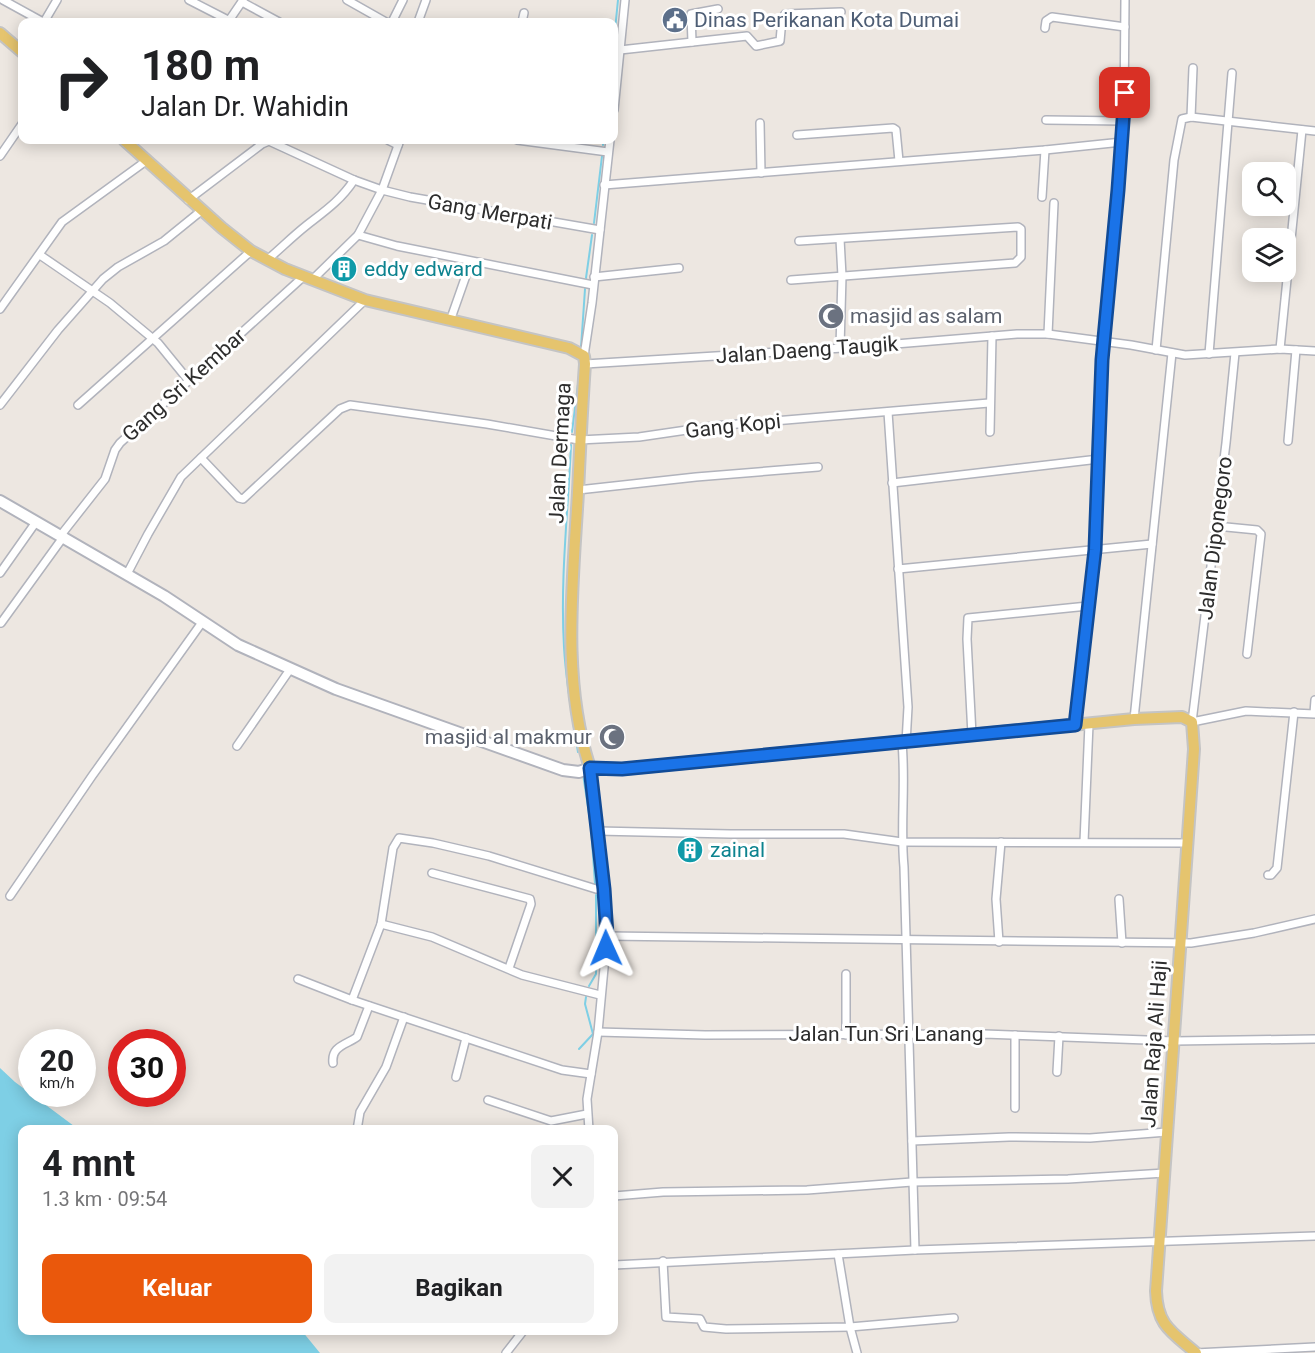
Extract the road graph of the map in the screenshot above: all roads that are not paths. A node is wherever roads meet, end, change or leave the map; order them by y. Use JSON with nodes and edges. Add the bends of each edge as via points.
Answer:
{"nodes":[{"id":1,"x":3,"y":0,"type":"edge"},
{"id":2,"x":57,"y":0,"type":"edge"},
{"id":3,"x":189,"y":0,"type":"edge"},
{"id":4,"x":347,"y":0,"type":"edge"},
{"id":5,"x":403,"y":0,"type":"edge"},
{"id":6,"x":426,"y":0,"type":"edge"},
{"id":7,"x":625,"y":0,"type":"edge"},
{"id":8,"x":1125,"y":0,"type":"edge"},
{"id":9,"x":242,"y":1,"type":"edge"},
{"id":10,"x":16,"y":3,"type":"edge"},
{"id":11,"x":718,"y":9,"type":"dead end"},
{"id":12,"x":841,"y":12,"type":"dead end"},
{"id":13,"x":524,"y":13,"type":"dead end"},
{"id":14,"x":38,"y":18,"type":"edge"},
{"id":15,"x":46,"y":18,"type":"edge"},
{"id":16,"x":222,"y":18,"type":"edge"},
{"id":17,"x":231,"y":18,"type":"edge"},
{"id":18,"x":272,"y":18,"type":"edge"},
{"id":19,"x":379,"y":18,"type":"edge"},
{"id":20,"x":394,"y":18,"type":"edge"},
{"id":21,"x":419,"y":18,"type":"edge"},
{"id":22,"x":523,"y":18,"type":"edge"},
{"id":23,"x":1125,"y":27,"type":"junction"},
{"id":24,"x":1045,"y":28,"type":"dead end"},
{"id":25,"x":0,"y":33,"type":"edge"},
{"id":26,"x":692,"y":42,"type":"junction"},
{"id":27,"x":18,"y":47,"type":"edge"},
{"id":28,"x":620,"y":50,"type":"junction"},
{"id":29,"x":618,"y":60,"type":"edge"},
{"id":30,"x":1193,"y":68,"type":"dead end"},
{"id":31,"x":1232,"y":73,"type":"dead end"},
{"id":32,"x":1191,"y":117,"type":"junction"},
{"id":33,"x":1046,"y":120,"type":"dead end"},
{"id":34,"x":1124,"y":121,"type":"junction"},
{"id":35,"x":1229,"y":122,"type":"junction"},
{"id":36,"x":760,"y":123,"type":"dead end"},
{"id":37,"x":18,"y":130,"type":"edge"},
{"id":38,"x":1302,"y":130,"type":"junction"},
{"id":39,"x":1315,"y":131,"type":"edge"},
{"id":40,"x":797,"y":135,"type":"dead end"},
{"id":41,"x":1122,"y":142,"type":"junction"},
{"id":42,"x":128,"y":144,"type":"edge"},
{"id":43,"x":262,"y":144,"type":"edge"},
{"id":44,"x":278,"y":144,"type":"edge"},
{"id":45,"x":398,"y":144,"type":"edge"},
{"id":46,"x":548,"y":144,"type":"edge"},
{"id":47,"x":610,"y":144,"type":"edge"},
{"id":48,"x":1045,"y":150,"type":"junction"},
{"id":49,"x":609,"y":152,"type":"junction"},
{"id":50,"x":0,"y":156,"type":"edge"},
{"id":51,"x":146,"y":161,"type":"junction"},
{"id":52,"x":899,"y":161,"type":"junction"},
{"id":53,"x":761,"y":173,"type":"junction"},
{"id":54,"x":354,"y":180,"type":"junction"},
{"id":55,"x":604,"y":185,"type":"junction"},
{"id":56,"x":382,"y":190,"type":"junction"},
{"id":57,"x":1042,"y":197,"type":"dead end"},
{"id":58,"x":188,"y":200,"type":"junction"},
{"id":59,"x":1054,"y":203,"type":"dead end"},
{"id":60,"x":201,"y":211,"type":"junction"},
{"id":61,"x":600,"y":230,"type":"junction"},
{"id":62,"x":358,"y":235,"type":"junction"},
{"id":63,"x":840,"y":239,"type":"junction"},
{"id":64,"x":799,"y":241,"type":"dead end"},
{"id":65,"x":251,"y":251,"type":"junction"},
{"id":66,"x":40,"y":255,"type":"junction"},
{"id":67,"x":267,"y":260,"type":"junction"},
{"id":68,"x":470,"y":267,"type":"dead end"},
{"id":69,"x":679,"y":268,"type":"dead end"},
{"id":70,"x":842,"y":276,"type":"junction"},
{"id":71,"x":594,"y":277,"type":"junction"},
{"id":72,"x":308,"y":279,"type":"junction"},
{"id":73,"x":791,"y":280,"type":"dead end"},
{"id":74,"x":593,"y":285,"type":"junction"},
{"id":75,"x":92,"y":291,"type":"junction"},
{"id":76,"x":365,"y":300,"type":"junction"},
{"id":77,"x":0,"y":309,"type":"edge"},
{"id":78,"x":450,"y":321,"type":"junction"},
{"id":79,"x":1048,"y":334,"type":"junction"},
{"id":80,"x":992,"y":336,"type":"junction"},
{"id":81,"x":153,"y":339,"type":"junction"},
{"id":82,"x":1103,"y":341,"type":"junction"},
{"id":83,"x":840,"y":347,"type":"junction"},
{"id":84,"x":1156,"y":350,"type":"junction"},
{"id":85,"x":1280,"y":350,"type":"junction"},
{"id":86,"x":1296,"y":350,"type":"junction"},
{"id":87,"x":1315,"y":351,"type":"edge"},
{"id":88,"x":1172,"y":353,"type":"junction"},
{"id":89,"x":1235,"y":353,"type":"junction"},
{"id":90,"x":1209,"y":354,"type":"junction"},
{"id":91,"x":584,"y":360,"type":"junction"},
{"id":92,"x":189,"y":381,"type":"junction"},
{"id":93,"x":989,"y":403,"type":"junction"},
{"id":94,"x":0,"y":405,"type":"edge"},
{"id":95,"x":78,"y":405,"type":"dead end"},
{"id":96,"x":888,"y":412,"type":"junction"},
{"id":97,"x":990,"y":432,"type":"dead end"},
{"id":98,"x":579,"y":440,"type":"junction"},
{"id":99,"x":1288,"y":441,"type":"dead end"},
{"id":100,"x":201,"y":458,"type":"junction"},
{"id":101,"x":1099,"y":459,"type":"junction"},
{"id":102,"x":818,"y":467,"type":"dead end"},
{"id":103,"x":892,"y":483,"type":"junction"},
{"id":104,"x":578,"y":490,"type":"junction"},
{"id":105,"x":0,"y":501,"type":"edge"},
{"id":106,"x":36,"y":522,"type":"junction"},
{"id":107,"x":1216,"y":526,"type":"junction"},
{"id":108,"x":63,"y":536,"type":"junction"},
{"id":109,"x":1152,"y":544,"type":"junction"},
{"id":110,"x":1095,"y":550,"type":"junction"},
{"id":111,"x":898,"y":569,"type":"junction"},
{"id":112,"x":0,"y":573,"type":"edge"},
{"id":113,"x":127,"y":574,"type":"junction"},
{"id":114,"x":1088,"y":606,"type":"junction"},
{"id":115,"x":203,"y":621,"type":"junction"},
{"id":116,"x":1,"y":623,"type":"edge"},
{"id":117,"x":1248,"y":654,"type":"dead end"},
{"id":118,"x":291,"y":668,"type":"junction"},
{"id":119,"x":1315,"y":700,"type":"edge"},
{"id":120,"x":1294,"y":712,"type":"junction"},
{"id":121,"x":1314,"y":713,"type":"edge"},
{"id":122,"x":1134,"y":719,"type":"junction"},
{"id":123,"x":1192,"y":722,"type":"junction"},
{"id":124,"x":1089,"y":724,"type":"junction"},
{"id":125,"x":1075,"y":725,"type":"junction"},
{"id":126,"x":972,"y":735,"type":"junction"},
{"id":127,"x":904,"y":743,"type":"junction"},
{"id":128,"x":237,"y":746,"type":"dead end"},
{"id":129,"x":590,"y":768,"type":"junction"},
{"id":130,"x":598,"y":831,"type":"junction"},
{"id":131,"x":902,"y":842,"type":"junction"},
{"id":132,"x":1001,"y":842,"type":"junction"},
{"id":133,"x":1084,"y":842,"type":"junction"},
{"id":134,"x":1187,"y":843,"type":"junction"},
{"id":135,"x":432,"y":873,"type":"dead end"},
{"id":136,"x":1268,"y":875,"type":"dead end"},
{"id":137,"x":604,"y":889,"type":"junction"},
{"id":138,"x":10,"y":896,"type":"dead end"},
{"id":139,"x":1119,"y":899,"type":"dead end"},
{"id":140,"x":1315,"y":919,"type":"edge"},
{"id":141,"x":381,"y":924,"type":"junction"},
{"id":142,"x":607,"y":936,"type":"junction"},
{"id":143,"x":906,"y":940,"type":"junction"},
{"id":144,"x":999,"y":942,"type":"junction"},
{"id":145,"x":1122,"y":943,"type":"junction"},
{"id":146,"x":1180,"y":949,"type":"junction"},
{"id":147,"x":509,"y":968,"type":"junction"},
{"id":148,"x":846,"y":974,"type":"dead end"},
{"id":149,"x":298,"y":979,"type":"dead end"},
{"id":150,"x":600,"y":994,"type":"junction"},
{"id":151,"x":352,"y":1000,"type":"junction"},
{"id":152,"x":369,"y":1006,"type":"junction"},
{"id":153,"x":404,"y":1017,"type":"junction"},
{"id":154,"x":598,"y":1032,"type":"junction"},
{"id":155,"x":909,"y":1034,"type":"junction"},
{"id":156,"x":846,"y":1035,"type":"junction"},
{"id":157,"x":1015,"y":1035,"type":"junction"},
{"id":158,"x":1059,"y":1036,"type":"junction"},
{"id":159,"x":466,"y":1038,"type":"junction"},
{"id":160,"x":1315,"y":1039,"type":"edge"},
{"id":161,"x":1174,"y":1041,"type":"junction"},
{"id":162,"x":333,"y":1063,"type":"dead end"},
{"id":163,"x":1057,"y":1072,"type":"dead end"},
{"id":164,"x":591,"y":1074,"type":"junction"},
{"id":165,"x":456,"y":1077,"type":"dead end"},
{"id":166,"x":488,"y":1100,"type":"dead end"},
{"id":167,"x":1015,"y":1108,"type":"dead end"},
{"id":168,"x":587,"y":1114,"type":"junction"},
{"id":169,"x":358,"y":1125,"type":"edge"},
{"id":170,"x":588,"y":1125,"type":"edge"},
{"id":171,"x":1167,"y":1132,"type":"junction"},
{"id":172,"x":912,"y":1141,"type":"junction"},
{"id":173,"x":1165,"y":1173,"type":"junction"},
{"id":174,"x":912,"y":1182,"type":"junction"},
{"id":175,"x":618,"y":1196,"type":"edge"},
{"id":176,"x":1315,"y":1236,"type":"edge"},
{"id":177,"x":1158,"y":1242,"type":"junction"},
{"id":178,"x":915,"y":1250,"type":"junction"},
{"id":179,"x":837,"y":1254,"type":"junction"},
{"id":180,"x":663,"y":1261,"type":"junction"},
{"id":181,"x":618,"y":1265,"type":"edge"},
{"id":182,"x":954,"y":1318,"type":"dead end"},
{"id":183,"x":850,"y":1327,"type":"junction"},
{"id":184,"x":520,"y":1335,"type":"edge"},
{"id":185,"x":1315,"y":1347,"type":"edge"},
{"id":186,"x":506,"y":1353,"type":"edge"},
{"id":187,"x":857,"y":1353,"type":"edge"},
{"id":188,"x":1196,"y":1353,"type":"edge"}],
"edges":[{"from":1,"to":10,"type":"street"},
{"from":2,"to":15,"type":"street"},
{"from":3,"to":16,"type":"street"},
{"from":4,"to":19,"type":"street"},
{"from":5,"to":20,"type":"street"},
{"from":6,"to":21,"type":"street"},
{"from":7,"to":28,"type":"street"},
{"from":8,"to":23,"type":"street"},
{"from":9,"to":17,"type":"street"},
{"from":9,"to":18,"type":"street"},
{"from":10,"to":14,"type":"street"},
{"from":11,"to":26,"type":"street","via":[[691,14]]},
{"from":12,"to":26,"type":"street","via":[[785,14],[778,42],[756,46],[747,36]]},
{"from":13,"to":22,"type":"street"},
{"from":23,"to":24,"type":"street","via":[[1052,17]]},
{"from":23,"to":34,"type":"street"},
{"from":25,"to":27,"type":"main road"},
{"from":26,"to":28,"type":"street"},
{"from":28,"to":29,"type":"street"},
{"from":30,"to":32,"type":"street"},
{"from":31,"to":35,"type":"street"},
{"from":32,"to":35,"type":"street"},
{"from":32,"to":84,"type":"street","via":[[1182,121],[1174,160]]},
{"from":33,"to":34,"type":"street"},
{"from":34,"to":41,"type":"street"},
{"from":35,"to":38,"type":"street"},
{"from":35,"to":90,"type":"street"},
{"from":36,"to":53,"type":"street"},
{"from":37,"to":50,"type":"street"},
{"from":38,"to":39,"type":"street"},
{"from":38,"to":85,"type":"street"},
{"from":40,"to":52,"type":"street","via":[[893,128],[898,134]]},
{"from":41,"to":48,"type":"street"},
{"from":41,"to":82,"type":"street"},
{"from":42,"to":51,"type":"main road"},
{"from":43,"to":58,"type":"street"},
{"from":44,"to":54,"type":"street","name":"Gang Merpati"},
{"from":45,"to":56,"type":"street","name":"Gang Sri Kembar"},
{"from":46,"to":49,"type":"street"},
{"from":47,"to":49,"type":"street","name":"Jalan Dermaga"},
{"from":48,"to":52,"type":"street"},
{"from":48,"to":57,"type":"street"},
{"from":49,"to":55,"type":"street","name":"Jalan Dermaga"},
{"from":51,"to":58,"type":"main road"},
{"from":51,"to":66,"type":"street","via":[[68,217]]},
{"from":52,"to":53,"type":"street"},
{"from":53,"to":55,"type":"street"},
{"from":54,"to":56,"type":"street","name":"Gang Merpati"},
{"from":54,"to":67,"type":"street","via":[[334,205]]},
{"from":55,"to":61,"type":"street","name":"Jalan Dermaga"},
{"from":56,"to":61,"type":"street","name":"Gang Merpati"},
{"from":56,"to":62,"type":"street","name":"Gang Sri Kembar"},
{"from":58,"to":60,"type":"main road"},
{"from":59,"to":79,"type":"street"},
{"from":60,"to":65,"type":"main road"},
{"from":60,"to":75,"type":"street","via":[[164,241],[118,267]]},
{"from":61,"to":71,"type":"street","name":"Jalan Dermaga"},
{"from":62,"to":72,"type":"street","name":"Gang Sri Kembar"},
{"from":62,"to":74,"type":"street"},
{"from":63,"to":64,"type":"street"},
{"from":63,"to":70,"type":"street"},
{"from":63,"to":70,"type":"street","via":[[1018,227],[1022,247],[1021,257],[1015,263]]},
{"from":65,"to":67,"type":"main road"},
{"from":65,"to":81,"type":"street"},
{"from":66,"to":75,"type":"street"},
{"from":66,"to":77,"type":"street"},
{"from":67,"to":72,"type":"main road"},
{"from":68,"to":78,"type":"street"},
{"from":69,"to":71,"type":"street"},
{"from":70,"to":73,"type":"street"},
{"from":70,"to":83,"type":"street"},
{"from":71,"to":74,"type":"street","name":"Jalan Dermaga"},
{"from":72,"to":76,"type":"main road"},
{"from":72,"to":92,"type":"street","name":"Gang Sri Kembar"},
{"from":74,"to":91,"type":"street","name":"Jalan Dermaga"},
{"from":75,"to":81,"type":"street"},
{"from":75,"to":94,"type":"street"},
{"from":76,"to":78,"type":"main road"},
{"from":76,"to":100,"type":"street"},
{"from":78,"to":91,"type":"main road","via":[[569,348]]},
{"from":79,"to":80,"type":"street","name":"Jalan Daeng Taugik"},
{"from":79,"to":82,"type":"street","name":"Jalan Daeng Taugik"},
{"from":80,"to":83,"type":"street","name":"Jalan Daeng Taugik"},
{"from":80,"to":93,"type":"street"},
{"from":81,"to":92,"type":"street"},
{"from":81,"to":95,"type":"street"},
{"from":82,"to":84,"type":"street","name":"Jalan Daeng Taugik"},
{"from":82,"to":101,"type":"street"},
{"from":83,"to":91,"type":"street","name":"Jalan Daeng Taugik"},
{"from":84,"to":88,"type":"street","name":"Jalan Daeng Taugik"},
{"from":85,"to":86,"type":"street","name":"Jalan Daeng Taugik"},
{"from":85,"to":89,"type":"street","name":"Jalan Daeng Taugik"},
{"from":86,"to":87,"type":"street","name":"Jalan Daeng Taugik"},
{"from":86,"to":99,"type":"street"},
{"from":88,"to":90,"type":"street","name":"Jalan Daeng Taugik"},
{"from":88,"to":109,"type":"street"},
{"from":89,"to":90,"type":"street","name":"Jalan Daeng Taugik"},
{"from":89,"to":107,"type":"street","name":"Jalan Diponegoro"},
{"from":91,"to":98,"type":"main road","name":"Jalan Dermaga"},
{"from":92,"to":108,"type":"street","name":"Gang Sri Kembar","via":[[117,447],[105,479]]},
{"from":93,"to":96,"type":"street","name":"Gang Kopi"},
{"from":93,"to":97,"type":"street"},
{"from":96,"to":98,"type":"street","name":"Gang Kopi"},
{"from":96,"to":103,"type":"street"},
{"from":98,"to":100,"type":"street","name":"Gang Kopi","via":[[350,405],[340,409],[243,500]]},
{"from":98,"to":104,"type":"main road","name":"Jalan Dermaga"},
{"from":100,"to":113,"type":"street","via":[[171,493]]},
{"from":101,"to":103,"type":"street"},
{"from":101,"to":110,"type":"street"},
{"from":102,"to":104,"type":"street"},
{"from":103,"to":111,"type":"street"},
{"from":104,"to":129,"type":"main road","name":"Jalan Dermaga","via":[[571,637],[576,698]]},
{"from":105,"to":106,"type":"street"},
{"from":106,"to":108,"type":"street"},
{"from":106,"to":112,"type":"street"},
{"from":107,"to":117,"type":"street","via":[[1257,530],[1261,534]]},
{"from":107,"to":123,"type":"street","name":"Jalan Diponegoro"},
{"from":108,"to":113,"type":"street"},
{"from":108,"to":116,"type":"street","name":"Gang Sri Kembar"},
{"from":109,"to":110,"type":"street"},
{"from":109,"to":122,"type":"street"},
{"from":110,"to":111,"type":"street"},
{"from":110,"to":114,"type":"street"},
{"from":111,"to":127,"type":"street","via":[[908,707]]},
{"from":113,"to":115,"type":"street"},
{"from":114,"to":125,"type":"street"},
{"from":114,"to":126,"type":"street","via":[[968,618]]},
{"from":115,"to":118,"type":"street","via":[[238,645]]},
{"from":115,"to":138,"type":"street"},
{"from":118,"to":128,"type":"street"},
{"from":118,"to":129,"type":"street","via":[[336,689],[564,770],[579,772]]},
{"from":119,"to":121,"type":"street"},
{"from":120,"to":121,"type":"street"},
{"from":120,"to":123,"type":"street","via":[[1246,711]]},
{"from":120,"to":136,"type":"street","via":[[1277,868]]},
{"from":122,"to":123,"type":"main road","via":[[1182,717]]},
{"from":122,"to":124,"type":"main road"},
{"from":123,"to":134,"type":"main road","name":"Jalan Raja Ali Haji","via":[[1194,749]]},
{"from":124,"to":125,"type":"main road"},
{"from":124,"to":133,"type":"street"},
{"from":125,"to":126,"type":"main road"},
{"from":126,"to":127,"type":"main road"},
{"from":127,"to":129,"type":"main road","via":[[622,769]]},
{"from":127,"to":131,"type":"street"},
{"from":129,"to":130,"type":"street"},
{"from":130,"to":131,"type":"street","via":[[844,834]]},
{"from":130,"to":137,"type":"street"},
{"from":131,"to":132,"type":"street"},
{"from":131,"to":143,"type":"street"},
{"from":132,"to":133,"type":"street"},
{"from":132,"to":144,"type":"street","via":[[996,899]]},
{"from":133,"to":134,"type":"street"},
{"from":134,"to":146,"type":"main road","name":"Jalan Raja Ali Haji"},
{"from":135,"to":147,"type":"street","via":[[530,899]]},
{"from":137,"to":141,"type":"street","via":[[489,856],[399,838],[393,848]]},
{"from":137,"to":142,"type":"street"},
{"from":139,"to":145,"type":"street"},
{"from":140,"to":146,"type":"street"},
{"from":141,"to":147,"type":"street","via":[[432,937]]},
{"from":141,"to":151,"type":"street"},
{"from":142,"to":143,"type":"street"},
{"from":142,"to":150,"type":"street"},
{"from":143,"to":144,"type":"street"},
{"from":143,"to":155,"type":"street"},
{"from":144,"to":145,"type":"street"},
{"from":145,"to":146,"type":"street"},
{"from":146,"to":161,"type":"main road","name":"Jalan Raja Ali Haji"},
{"from":147,"to":150,"type":"street","via":[[522,975]]},
{"from":148,"to":156,"type":"street"},
{"from":149,"to":151,"type":"street"},
{"from":150,"to":154,"type":"street"},
{"from":151,"to":152,"type":"street"},
{"from":152,"to":153,"type":"street"},
{"from":152,"to":162,"type":"street","via":[[357,1037],[340,1046],[333,1055]]},
{"from":153,"to":159,"type":"street"},
{"from":153,"to":169,"type":"street","via":[[386,1067],[360,1113]]},
{"from":154,"to":156,"type":"street","name":"Jalan Tun Sri Lanang"},
{"from":154,"to":164,"type":"street"},
{"from":155,"to":156,"type":"street","name":"Jalan Tun Sri Lanang"},
{"from":155,"to":157,"type":"street","name":"Jalan Tun Sri Lanang"},
{"from":155,"to":172,"type":"street"},
{"from":157,"to":158,"type":"street","name":"Jalan Tun Sri Lanang"},
{"from":157,"to":167,"type":"street"},
{"from":158,"to":161,"type":"street","name":"Jalan Tun Sri Lanang"},
{"from":158,"to":163,"type":"street"},
{"from":159,"to":164,"type":"street","via":[[562,1070]]},
{"from":159,"to":165,"type":"street"},
{"from":160,"to":161,"type":"street","name":"Jalan Tun Sri Lanang"},
{"from":161,"to":171,"type":"main road","name":"Jalan Raja Ali Haji"},
{"from":164,"to":168,"type":"street"},
{"from":166,"to":168,"type":"street","via":[[551,1121]]},
{"from":168,"to":170,"type":"street"},
{"from":171,"to":172,"type":"street","via":[[1090,1138]]},
{"from":171,"to":173,"type":"main road","name":"Jalan Raja Ali Haji"},
{"from":172,"to":174,"type":"street"},
{"from":173,"to":174,"type":"street"},
{"from":173,"to":177,"type":"main road","name":"Jalan Raja Ali Haji"},
{"from":174,"to":175,"type":"street","via":[[807,1190]]},
{"from":174,"to":178,"type":"street"},
{"from":176,"to":177,"type":"street"},
{"from":177,"to":178,"type":"street"},
{"from":177,"to":188,"type":"main road","name":"Jalan Raja Ali Haji","via":[[1159,1317]]},
{"from":178,"to":179,"type":"street"},
{"from":179,"to":180,"type":"street"},
{"from":179,"to":183,"type":"street"},
{"from":180,"to":181,"type":"street"},
{"from":180,"to":183,"type":"street","via":[[668,1318],[700,1319],[704,1327],[726,1329]]},
{"from":182,"to":183,"type":"street"},
{"from":183,"to":187,"type":"street"},
{"from":184,"to":186,"type":"street"},
{"from":185,"to":188,"type":"street"}]}
